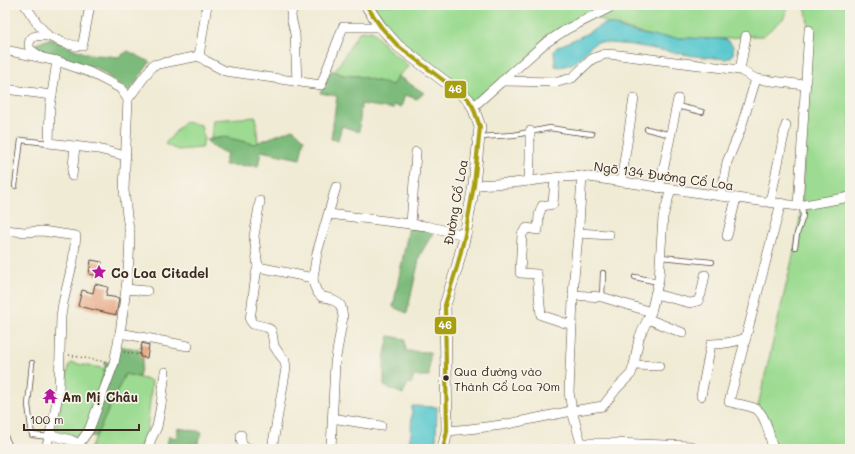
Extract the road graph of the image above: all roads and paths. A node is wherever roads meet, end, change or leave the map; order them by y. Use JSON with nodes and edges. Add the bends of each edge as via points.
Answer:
{"nodes":[{"id":1,"x":25,"y":5,"type":"edge"},
{"id":2,"x":90,"y":5,"type":"edge"},
{"id":3,"x":207,"y":5,"type":"edge"},
{"id":4,"x":292,"y":5,"type":"edge"},
{"id":5,"x":366,"y":5,"type":"edge"},
{"id":6,"x":615,"y":5,"type":"edge"},
{"id":7,"x":381,"y":27,"type":"junction"},
{"id":8,"x":809,"y":30,"type":"dead end"},
{"id":9,"x":48,"y":36,"type":"junction"},
{"id":10,"x":746,"y":36,"type":"dead end"},
{"id":11,"x":5,"y":50,"type":"edge"},
{"id":12,"x":199,"y":56,"type":"junction"},
{"id":13,"x":43,"y":58,"type":"junction"},
{"id":14,"x":57,"y":61,"type":"junction"},
{"id":15,"x":740,"y":70,"type":"junction"},
{"id":16,"x":756,"y":78,"type":"junction"},
{"id":17,"x":502,"y":81,"type":"junction"},
{"id":18,"x":296,"y":82,"type":"junction"},
{"id":19,"x":805,"y":85,"type":"junction"},
{"id":20,"x":5,"y":89,"type":"edge"},
{"id":21,"x":52,"y":95,"type":"junction"},
{"id":22,"x":634,"y":98,"type":"dead end"},
{"id":23,"x":128,"y":99,"type":"junction"},
{"id":24,"x":677,"y":102,"type":"joint"},
{"id":25,"x":473,"y":106,"type":"junction"},
{"id":26,"x":702,"y":112,"type":"dead end"},
{"id":27,"x":786,"y":124,"type":"dead end"},
{"id":28,"x":647,"y":129,"type":"dead end"},
{"id":29,"x":530,"y":131,"type":"junction"},
{"id":30,"x":592,"y":134,"type":"dead end"},
{"id":31,"x":671,"y":135,"type":"junction"},
{"id":32,"x":479,"y":137,"type":"junction"},
{"id":33,"x":49,"y":143,"type":"junction"},
{"id":34,"x":75,"y":146,"type":"junction"},
{"id":35,"x":416,"y":152,"type":"dead end"},
{"id":36,"x":126,"y":156,"type":"junction"},
{"id":37,"x":72,"y":176,"type":"dead end"},
{"id":38,"x":582,"y":176,"type":"junction"},
{"id":39,"x":555,"y":178,"type":"junction"},
{"id":40,"x":529,"y":181,"type":"junction"},
{"id":41,"x":621,"y":182,"type":"junction"},
{"id":42,"x":474,"y":185,"type":"junction"},
{"id":43,"x":15,"y":186,"type":"dead end"},
{"id":44,"x":336,"y":187,"type":"dead end"},
{"id":45,"x":659,"y":188,"type":"junction"},
{"id":46,"x":671,"y":189,"type":"junction"},
{"id":47,"x":721,"y":196,"type":"junction"},
{"id":48,"x":850,"y":197,"type":"edge"},
{"id":49,"x":736,"y":198,"type":"junction"},
{"id":50,"x":260,"y":201,"type":"dead end"},
{"id":51,"x":770,"y":202,"type":"junction"},
{"id":52,"x":781,"y":204,"type":"junction"},
{"id":53,"x":800,"y":205,"type":"junction"},
{"id":54,"x":328,"y":214,"type":"junction"},
{"id":55,"x":411,"y":224,"type":"junction"},
{"id":56,"x":5,"y":230,"type":"edge"},
{"id":57,"x":578,"y":233,"type":"junction"},
{"id":58,"x":608,"y":235,"type":"dead end"},
{"id":59,"x":465,"y":236,"type":"junction"},
{"id":60,"x":727,"y":236,"type":"dead end"},
{"id":61,"x":795,"y":247,"type":"dead end"},
{"id":62,"x":661,"y":257,"type":"junction"},
{"id":63,"x":712,"y":262,"type":"dead end"},
{"id":64,"x":258,"y":266,"type":"junction"},
{"id":65,"x":603,"y":274,"type":"dead end"},
{"id":66,"x":705,"y":275,"type":"dead end"},
{"id":67,"x":635,"y":277,"type":"dead end"},
{"id":68,"x":313,"y":278,"type":"junction"},
{"id":69,"x":658,"y":282,"type":"junction"},
{"id":70,"x":126,"y":289,"type":"junction"},
{"id":71,"x":147,"y":291,"type":"dead end"},
{"id":72,"x":655,"y":294,"type":"junction"},
{"id":73,"x":573,"y":295,"type":"junction"},
{"id":74,"x":602,"y":297,"type":"junction"},
{"id":75,"x":650,"y":315,"type":"junction"},
{"id":76,"x":572,"y":324,"type":"junction"},
{"id":77,"x":684,"y":332,"type":"dead end"},
{"id":78,"x":120,"y":333,"type":"junction"},
{"id":79,"x":746,"y":338,"type":"junction"},
{"id":80,"x":142,"y":340,"type":"dead end"},
{"id":81,"x":188,"y":346,"type":"dead end"},
{"id":82,"x":116,"y":351,"type":"junction"},
{"id":83,"x":60,"y":353,"type":"junction"},
{"id":84,"x":32,"y":363,"type":"dead end"},
{"id":85,"x":114,"y":364,"type":"junction"},
{"id":86,"x":634,"y":365,"type":"junction"},
{"id":87,"x":659,"y":366,"type":"dead end"},
{"id":88,"x":165,"y":372,"type":"dead end"},
{"id":89,"x":701,"y":396,"type":"dead end"},
{"id":90,"x":572,"y":411,"type":"junction"},
{"id":91,"x":332,"y":418,"type":"junction"},
{"id":92,"x":381,"y":426,"type":"dead end"},
{"id":93,"x":447,"y":431,"type":"junction"},
{"id":94,"x":241,"y":435,"type":"dead end"},
{"id":95,"x":5,"y":436,"type":"edge"},
{"id":96,"x":49,"y":436,"type":"junction"},
{"id":97,"x":78,"y":446,"type":"edge"},
{"id":98,"x":11,"y":449,"type":"edge"},
{"id":99,"x":46,"y":449,"type":"edge"},
{"id":100,"x":148,"y":449,"type":"edge"},
{"id":101,"x":252,"y":449,"type":"edge"},
{"id":102,"x":272,"y":449,"type":"edge"},
{"id":103,"x":331,"y":449,"type":"edge"},
{"id":104,"x":443,"y":449,"type":"edge"},
{"id":105,"x":691,"y":449,"type":"edge"},
{"id":106,"x":773,"y":449,"type":"edge"}],
"edges":[{"from":1,"to":9,"type":"street"},
{"from":2,"to":9,"type":"street","via":[[82,46],[64,43]]},
{"from":3,"to":12,"type":"street"},
{"from":4,"to":18,"type":"street"},
{"from":5,"to":7,"type":"street","name":"Đường Cổ Loa"},
{"from":6,"to":17,"type":"street","via":[[567,29],[544,44]]},
{"from":7,"to":18,"type":"street","via":[[343,27],[321,85]]},
{"from":7,"to":25,"type":"street","name":"Đường Cổ Loa","via":[[398,46],[468,99]]},
{"from":8,"to":19,"type":"street"},
{"from":9,"to":13,"type":"street","via":[[34,36],[30,41],[29,46],[32,50]]},
{"from":10,"to":15,"type":"street"},
{"from":11,"to":13,"type":"street"},
{"from":12,"to":18,"type":"street","via":[[225,71]]},
{"from":12,"to":23,"type":"street","via":[[153,65]]},
{"from":13,"to":14,"type":"street"},
{"from":14,"to":21,"type":"street"},
{"from":14,"to":23,"type":"street","via":[[89,72],[120,88]]},
{"from":15,"to":16,"type":"street"},
{"from":15,"to":17,"type":"street","via":[[604,54],[592,59],[572,78],[558,82]]},
{"from":16,"to":19,"type":"street"},
{"from":16,"to":47,"type":"street","via":[[727,162]]},
{"from":17,"to":25,"type":"street"},
{"from":19,"to":53,"type":"street"},
{"from":20,"to":21,"type":"street"},
{"from":21,"to":33,"type":"street"},
{"from":22,"to":41,"type":"street"},
{"from":23,"to":36,"type":"street"},
{"from":24,"to":26,"type":"lane"},
{"from":24,"to":31,"type":"street"},
{"from":25,"to":32,"type":"street","name":"Đường Cổ Loa","via":[[480,127]]},
{"from":27,"to":51,"type":"street"},
{"from":28,"to":31,"type":"lane"},
{"from":29,"to":30,"type":"lane","via":[[550,128]]},
{"from":29,"to":32,"type":"lane","via":[[514,135]]},
{"from":29,"to":40,"type":"street"},
{"from":31,"to":45,"type":"street"},
{"from":32,"to":42,"type":"street","name":"Đường Cổ Loa"},
{"from":33,"to":34,"type":"street"},
{"from":33,"to":43,"type":"lane","via":[[21,140]]},
{"from":34,"to":36,"type":"street"},
{"from":34,"to":37,"type":"street"},
{"from":35,"to":55,"type":"street"},
{"from":36,"to":70,"type":"street","via":[[124,190],[130,234]]},
{"from":38,"to":39,"type":"street","name":"Ngõ 134 Đường Cổ Loa"},
{"from":38,"to":41,"type":"street","name":"Ngõ 134 Đường Cổ Loa"},
{"from":38,"to":57,"type":"street"},
{"from":39,"to":40,"type":"street","name":"Ngõ 134 Đường Cổ Loa"},
{"from":39,"to":76,"type":"street","via":[[553,204],[542,206],[538,230],[527,228],[522,234],[520,274],[537,274],[541,315]]},
{"from":40,"to":42,"type":"street","name":"Ngõ 134 Đường Cổ Loa"},
{"from":41,"to":45,"type":"street","name":"Ngõ 134 Đường Cổ Loa"},
{"from":42,"to":59,"type":"street","name":"Đường Cổ Loa"},
{"from":44,"to":54,"type":"street"},
{"from":45,"to":46,"type":"street","name":"Ngõ 134 Đường Cổ Loa"},
{"from":46,"to":47,"type":"street","name":"Ngõ 134 Đường Cổ Loa"},
{"from":46,"to":62,"type":"street","via":[[663,217]]},
{"from":47,"to":49,"type":"street","name":"Ngõ 134 Đường Cổ Loa"},
{"from":48,"to":53,"type":"street","name":"Ngõ 134 Đường Cổ Loa"},
{"from":49,"to":51,"type":"street","name":"Ngõ 134 Đường Cổ Loa"},
{"from":49,"to":60,"type":"street"},
{"from":50,"to":64,"type":"street","via":[[254,236]]},
{"from":51,"to":52,"type":"street","name":"Ngõ 134 Đường Cổ Loa"},
{"from":52,"to":53,"type":"street","name":"Ngõ 134 Đường Cổ Loa"},
{"from":52,"to":79,"type":"street"},
{"from":53,"to":61,"type":"lane","via":[[803,216]]},
{"from":54,"to":55,"type":"street"},
{"from":54,"to":68,"type":"street"},
{"from":55,"to":59,"type":"street"},
{"from":56,"to":83,"type":"street","via":[[42,231],[76,236],[61,316]]},
{"from":57,"to":58,"type":"street"},
{"from":57,"to":73,"type":"street"},
{"from":59,"to":93,"type":"street","name":"Đường Cổ Loa","via":[[445,305]]},
{"from":62,"to":63,"type":"lane"},
{"from":62,"to":69,"type":"street"},
{"from":64,"to":68,"type":"street"},
{"from":64,"to":102,"type":"street","via":[[250,321],[271,330],[274,346],[285,361],[286,368]]},
{"from":65,"to":74,"type":"lane"},
{"from":66,"to":72,"type":"street","via":[[698,301],[690,303]]},
{"from":67,"to":69,"type":"lane"},
{"from":68,"to":91,"type":"street","via":[[317,292],[341,306],[343,317],[335,363]]},
{"from":69,"to":72,"type":"street"},
{"from":70,"to":71,"type":"street"},
{"from":70,"to":78,"type":"street"},
{"from":72,"to":75,"type":"street"},
{"from":73,"to":74,"type":"street"},
{"from":73,"to":76,"type":"street"},
{"from":74,"to":75,"type":"street"},
{"from":75,"to":77,"type":"street"},
{"from":75,"to":86,"type":"street","via":[[639,338]]},
{"from":76,"to":90,"type":"street","via":[[569,392]]},
{"from":78,"to":81,"type":"street"},
{"from":78,"to":82,"type":"street"},
{"from":79,"to":89,"type":"street","via":[[735,342],[711,344]]},
{"from":79,"to":106,"type":"street","via":[[729,402],[760,412]]},
{"from":80,"to":82,"type":"path","via":[[139,355]]},
{"from":82,"to":85,"type":"street"},
{"from":83,"to":85,"type":"path"},
{"from":83,"to":96,"type":"street","via":[[59,388]]},
{"from":84,"to":96,"type":"lane","via":[[28,405],[32,434]]},
{"from":85,"to":97,"type":"street","via":[[90,430]]},
{"from":86,"to":87,"type":"street"},
{"from":86,"to":90,"type":"street","via":[[628,378],[604,406]]},
{"from":88,"to":100,"type":"street","via":[[158,427]]},
{"from":90,"to":93,"type":"street","via":[[502,425]]},
{"from":90,"to":105,"type":"street","via":[[581,443],[691,446]]},
{"from":91,"to":92,"type":"street"},
{"from":91,"to":103,"type":"street"},
{"from":93,"to":104,"type":"street","name":"Đường Cổ Loa"},
{"from":94,"to":101,"type":"street","via":[[243,446]]},
{"from":95,"to":98,"type":"lane"},
{"from":96,"to":97,"type":"street","via":[[71,440]]},
{"from":96,"to":99,"type":"street"}]}
